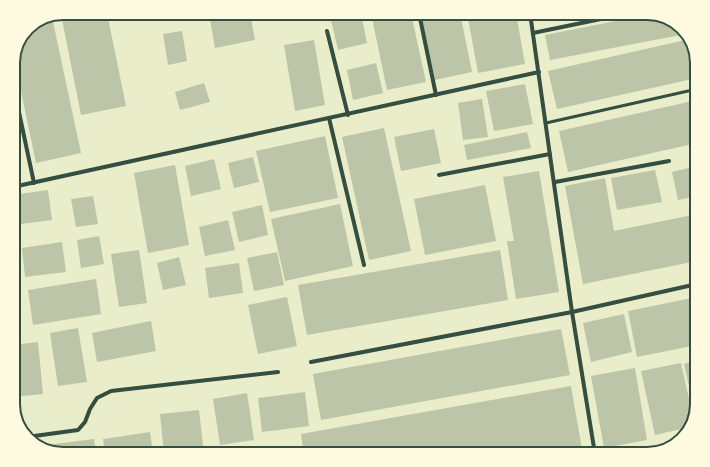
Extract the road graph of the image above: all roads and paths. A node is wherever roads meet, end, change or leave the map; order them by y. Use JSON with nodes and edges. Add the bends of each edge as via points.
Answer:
{"nodes":[{"id":1,"x":420,"y":20,"type":"edge"},
{"id":2,"x":531,"y":20,"type":"edge"},
{"id":3,"x":596,"y":20,"type":"edge"},
{"id":4,"x":327,"y":31,"type":"dead end"},
{"id":5,"x":533,"y":33,"type":"junction"},
{"id":6,"x":539,"y":72,"type":"junction"},
{"id":7,"x":690,"y":91,"type":"edge"},
{"id":8,"x":436,"y":95,"type":"junction"},
{"id":9,"x":348,"y":114,"type":"junction"},
{"id":10,"x":20,"y":117,"type":"edge"},
{"id":11,"x":329,"y":118,"type":"junction"},
{"id":12,"x":546,"y":123,"type":"junction"},
{"id":13,"x":550,"y":154,"type":"junction"},
{"id":14,"x":669,"y":161,"type":"dead end"},
{"id":15,"x":439,"y":175,"type":"dead end"},
{"id":16,"x":555,"y":182,"type":"junction"},
{"id":17,"x":34,"y":183,"type":"junction"},
{"id":18,"x":20,"y":186,"type":"edge"},
{"id":19,"x":364,"y":265,"type":"dead end"},
{"id":20,"x":690,"y":286,"type":"edge"},
{"id":21,"x":572,"y":312,"type":"junction"},
{"id":22,"x":311,"y":362,"type":"dead end"},
{"id":23,"x":278,"y":372,"type":"dead end"},
{"id":24,"x":35,"y":436,"type":"edge"},
{"id":25,"x":594,"y":447,"type":"edge"}],
"edges":[{"from":1,"to":8,"type":"street"},
{"from":2,"to":5,"type":"street"},
{"from":3,"to":5,"type":"street"},
{"from":4,"to":9,"type":"street"},
{"from":5,"to":6,"type":"street"},
{"from":6,"to":8,"type":"street"},
{"from":6,"to":12,"type":"street"},
{"from":7,"to":12,"type":"lane"},
{"from":8,"to":9,"type":"street"},
{"from":9,"to":11,"type":"street"},
{"from":10,"to":17,"type":"street"},
{"from":11,"to":17,"type":"street"},
{"from":11,"to":19,"type":"street"},
{"from":12,"to":13,"type":"street"},
{"from":13,"to":15,"type":"street"},
{"from":13,"to":16,"type":"street"},
{"from":14,"to":16,"type":"street"},
{"from":16,"to":21,"type":"street"},
{"from":17,"to":18,"type":"street"},
{"from":20,"to":21,"type":"street"},
{"from":21,"to":22,"type":"street"},
{"from":21,"to":25,"type":"street"},
{"from":23,"to":24,"type":"street","via":[[111,391],[97,398],[78,430]]}]}
